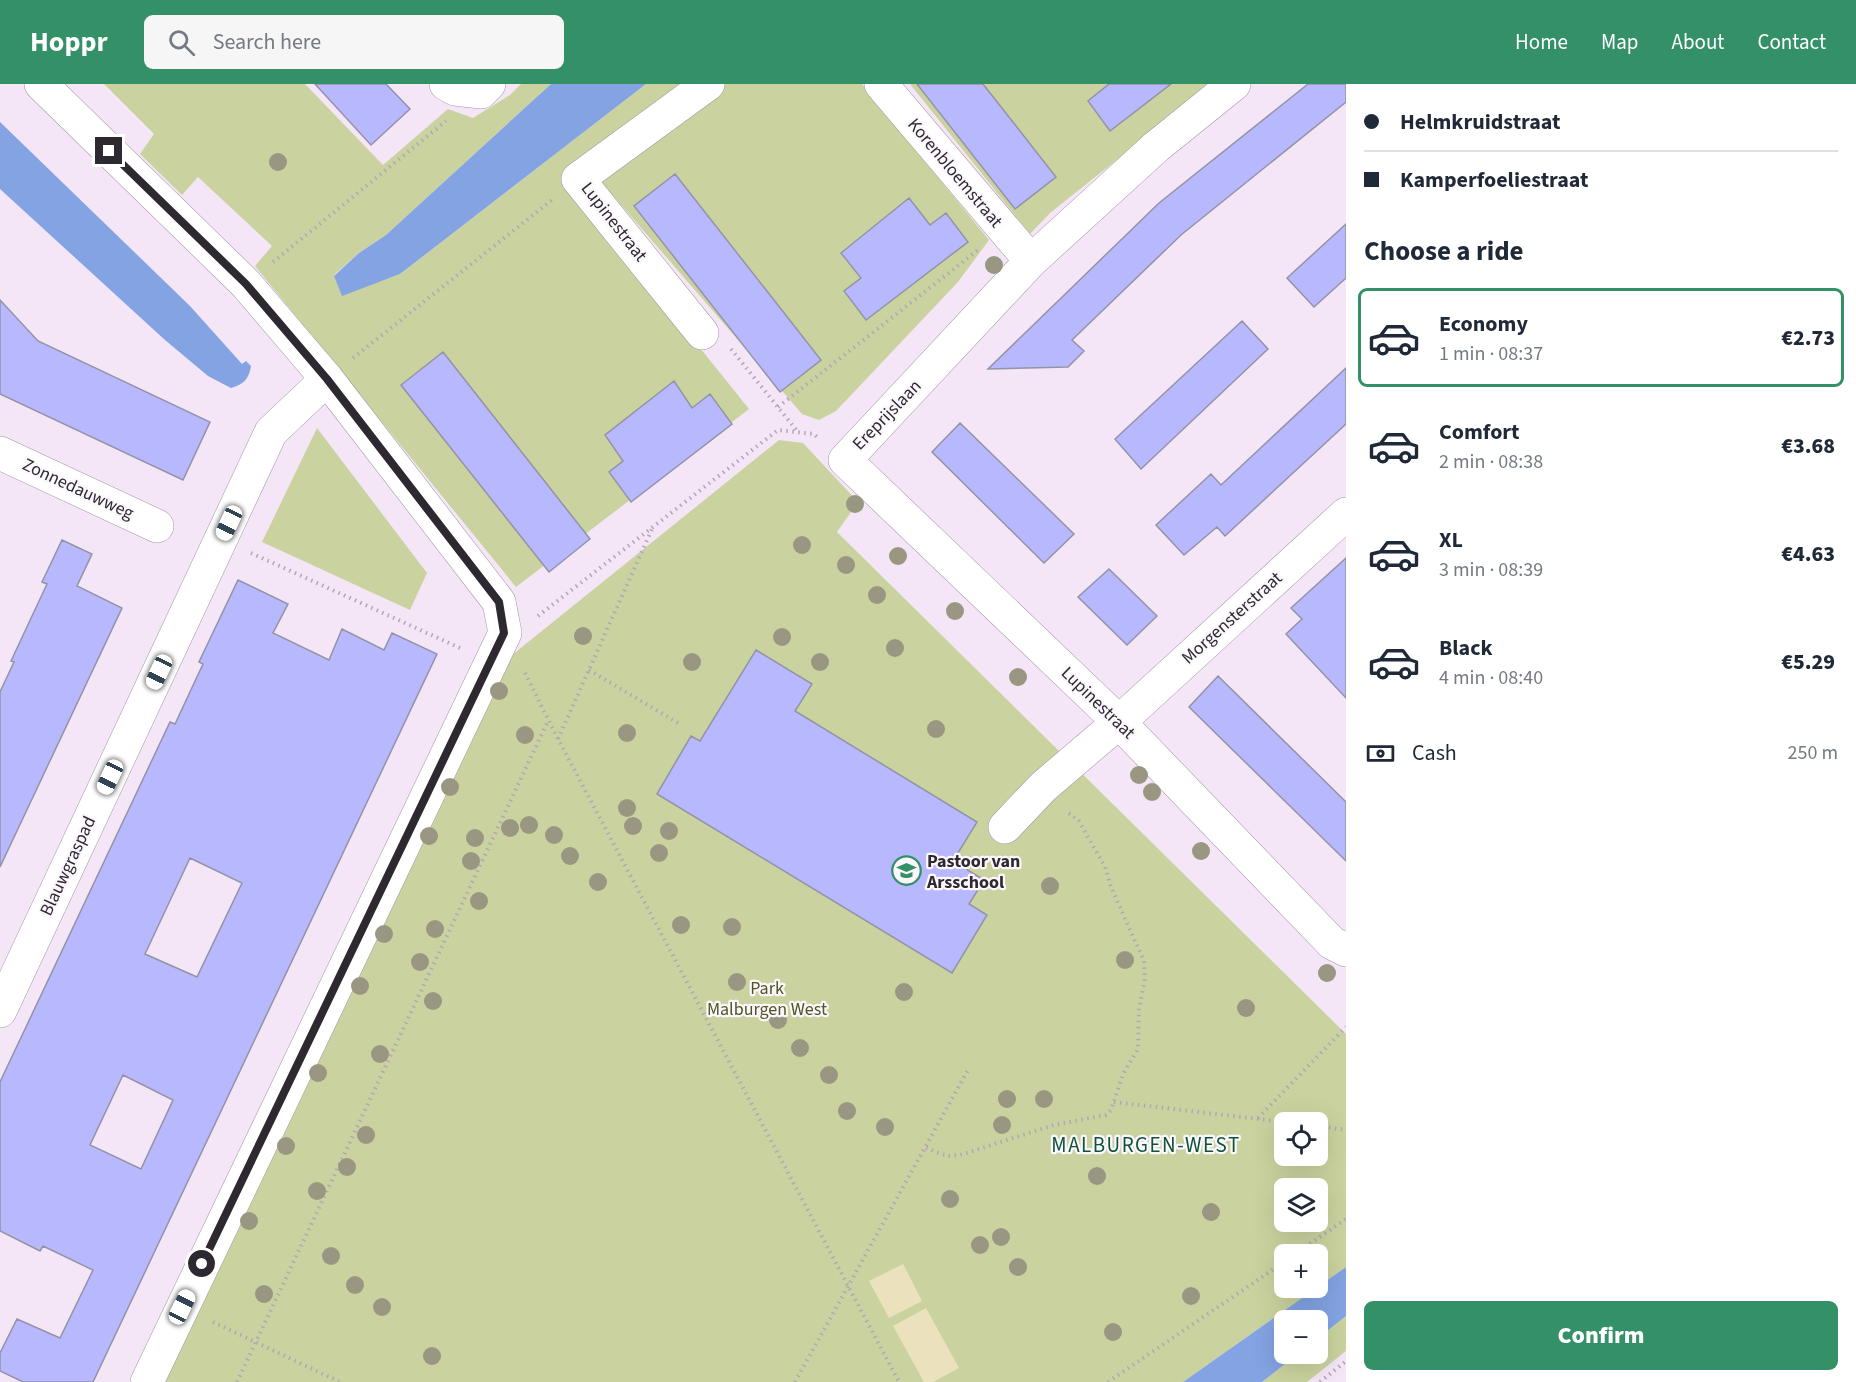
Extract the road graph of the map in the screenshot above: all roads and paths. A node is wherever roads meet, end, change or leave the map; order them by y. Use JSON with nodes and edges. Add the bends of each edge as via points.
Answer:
{"nodes":[{"id":1,"x":41,"y":84,"type":"edge"},
{"id":2,"x":446,"y":84,"type":"edge"},
{"id":3,"x":708,"y":84,"type":"edge"},
{"id":4,"x":881,"y":84,"type":"edge"},
{"id":5,"x":1234,"y":84,"type":"edge"},
{"id":6,"x":485,"y":88,"type":"edge"},
{"id":7,"x":578,"y":179,"type":"junction"},
{"id":8,"x":1002,"y":230,"type":"junction"},
{"id":9,"x":1031,"y":261,"type":"junction"},
{"id":10,"x":246,"y":284,"type":"junction"},
{"id":11,"x":702,"y":333,"type":"joint"},
{"id":12,"x":327,"y":379,"type":"junction"},
{"id":13,"x":778,"y":407,"type":"junction"},
{"id":14,"x":799,"y":433,"type":"junction"},
{"id":15,"x":0,"y":453,"type":"edge"},
{"id":16,"x":845,"y":460,"type":"junction"},
{"id":17,"x":1346,"y":514,"type":"edge"},
{"id":18,"x":157,"y":526,"type":"dead end"},
{"id":19,"x":653,"y":526,"type":"junction"},
{"id":20,"x":221,"y":540,"type":"junction"},
{"id":21,"x":504,"y":633,"type":"junction"},
{"id":22,"x":491,"y":662,"type":"junction"},
{"id":23,"x":589,"y":670,"type":"junction"},
{"id":24,"x":548,"y":720,"type":"junction"},
{"id":25,"x":1119,"y":722,"type":"junction"},
{"id":26,"x":678,"y":723,"type":"dead end"},
{"id":27,"x":558,"y":740,"type":"junction"},
{"id":28,"x":1043,"y":787,"type":"junction"},
{"id":29,"x":1005,"y":827,"type":"dead end"},
{"id":30,"x":1346,"y":950,"type":"edge"},
{"id":31,"x":0,"y":1011,"type":"edge"},
{"id":32,"x":1346,"y":1027,"type":"edge"},
{"id":33,"x":968,"y":1071,"type":"dead end"},
{"id":34,"x":1114,"y":1102,"type":"junction"},
{"id":35,"x":1258,"y":1119,"type":"junction"},
{"id":36,"x":1274,"y":1121,"type":"edge"},
{"id":37,"x":1328,"y":1128,"type":"edge"},
{"id":38,"x":1346,"y":1130,"type":"edge"},
{"id":39,"x":926,"y":1148,"type":"junction"},
{"id":40,"x":1346,"y":1219,"type":"edge"},
{"id":41,"x":1310,"y":1244,"type":"edge"},
{"id":42,"x":1274,"y":1269,"type":"edge"},
{"id":43,"x":849,"y":1288,"type":"junction"},
{"id":44,"x":182,"y":1307,"type":"junction"},
{"id":45,"x":256,"y":1343,"type":"junction"},
{"id":46,"x":1346,"y":1361,"type":"edge"},
{"id":47,"x":147,"y":1382,"type":"edge"},
{"id":48,"x":237,"y":1382,"type":"edge"},
{"id":49,"x":340,"y":1382,"type":"edge"},
{"id":50,"x":795,"y":1382,"type":"edge"},
{"id":51,"x":899,"y":1382,"type":"edge"},
{"id":52,"x":1108,"y":1382,"type":"edge"},
{"id":53,"x":1320,"y":1382,"type":"edge"}],
"edges":[{"from":1,"to":10,"type":"street"},
{"from":2,"to":6,"type":"street","via":[[454,89]]},
{"from":3,"to":7,"type":"street","name":"Lupinestraat"},
{"from":4,"to":8,"type":"street","name":"Korenbloemstraat"},
{"from":5,"to":9,"type":"street","name":"Ereprijslaan","via":[[1156,147]]},
{"from":6,"to":10,"type":"path"},
{"from":7,"to":11,"type":"street","name":"Lupinestraat"},
{"from":7,"to":12,"type":"path"},
{"from":8,"to":9,"type":"street","name":"Korenbloemstraat"},
{"from":8,"to":13,"type":"path"},
{"from":9,"to":16,"type":"street","name":"Ereprijslaan"},
{"from":10,"to":12,"type":"street"},
{"from":11,"to":13,"type":"path","via":[[717,332]]},
{"from":12,"to":20,"type":"street","name":"Blauwgraspad","via":[[271,432]]},
{"from":12,"to":21,"type":"street","via":[[499,602]]},
{"from":13,"to":14,"type":"path"},
{"from":14,"to":16,"type":"path","name":"Ereprijslaan","via":[[814,434]]},
{"from":14,"to":19,"type":"path","name":"Ereprijslaan","via":[[778,430]]},
{"from":15,"to":18,"type":"street","name":"Zonnedauwweg"},
{"from":16,"to":25,"type":"street","name":"Lupinestraat"},
{"from":17,"to":25,"type":"street","name":"Morgensterstraat"},
{"from":19,"to":21,"type":"path","name":"Ereprijslaan","via":[[535,618]]},
{"from":19,"to":23,"type":"path"},
{"from":20,"to":22,"type":"path"},
{"from":20,"to":31,"type":"street","name":"Blauwgraspad"},
{"from":21,"to":22,"type":"street"},
{"from":21,"to":24,"type":"path"},
{"from":22,"to":44,"type":"street"},
{"from":23,"to":26,"type":"path"},
{"from":23,"to":27,"type":"path"},
{"from":24,"to":27,"type":"path"},
{"from":24,"to":45,"type":"path"},
{"from":25,"to":28,"type":"street","name":"Morgensterstraat"},
{"from":25,"to":30,"type":"street","name":"Lupinestraat","via":[[1332,943]]},
{"from":27,"to":43,"type":"path"},
{"from":28,"to":29,"type":"street","name":"Morgensterstraat"},
{"from":28,"to":34,"type":"path","via":[[1079,821],[1105,867],[1144,960],[1138,1049],[1123,1074]]},
{"from":32,"to":35,"type":"path"},
{"from":33,"to":39,"type":"path"},
{"from":34,"to":35,"type":"path"},
{"from":34,"to":39,"type":"path","via":[[1106,1115],[1054,1125],[960,1155],[948,1156]]},
{"from":35,"to":36,"type":"path"},
{"from":37,"to":38,"type":"path"},
{"from":39,"to":43,"type":"path"},
{"from":40,"to":41,"type":"path"},
{"from":42,"to":52,"type":"path"},
{"from":43,"to":50,"type":"path"},
{"from":43,"to":51,"type":"path"},
{"from":44,"to":45,"type":"path"},
{"from":44,"to":47,"type":"street"},
{"from":45,"to":48,"type":"path"},
{"from":45,"to":49,"type":"path"},
{"from":46,"to":53,"type":"path"}]}
